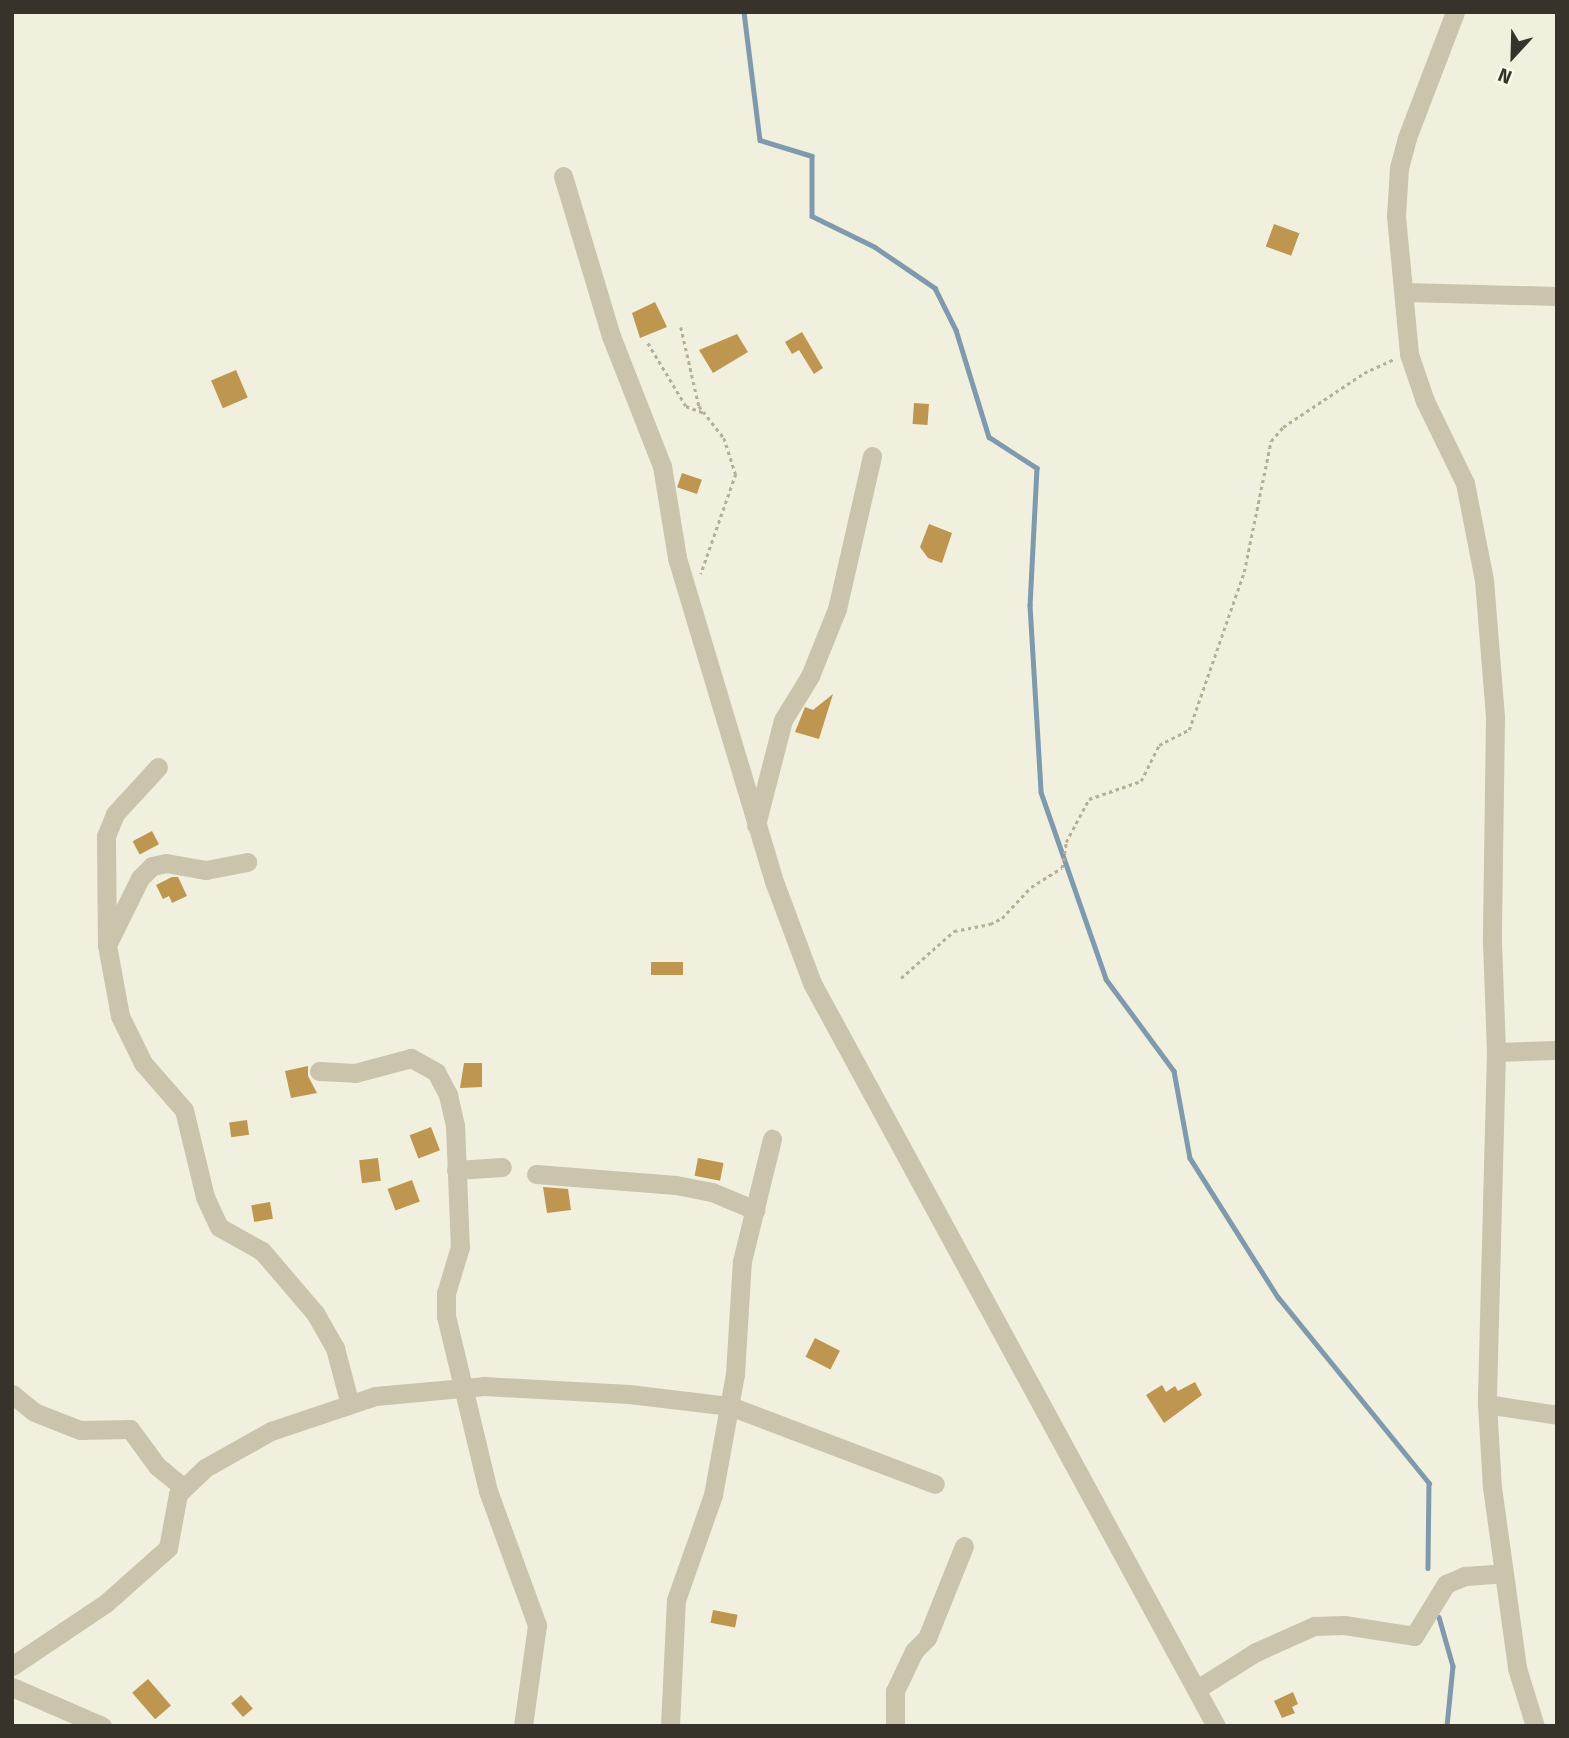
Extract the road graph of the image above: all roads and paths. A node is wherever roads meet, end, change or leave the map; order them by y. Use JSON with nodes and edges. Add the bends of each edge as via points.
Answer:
{"nodes":[{"id":1,"x":1455,"y":12,"type":"edge"},
{"id":2,"x":563,"y":176,"type":"dead end"},
{"id":3,"x":1406,"y":292,"type":"junction"},
{"id":4,"x":1557,"y":296,"type":"edge"},
{"id":5,"x":681,"y":327,"type":"dead end"},
{"id":6,"x":648,"y":343,"type":"dead end"},
{"id":7,"x":1409,"y":354,"type":"junction"},
{"id":8,"x":704,"y":413,"type":"junction"},
{"id":9,"x":872,"y":456,"type":"dead end"},
{"id":10,"x":701,"y":576,"type":"dead end"},
{"id":11,"x":158,"y":767,"type":"dead end"},
{"id":12,"x":756,"y":825,"type":"junction"},
{"id":13,"x":247,"y":862,"type":"dead end"},
{"id":14,"x":107,"y":945,"type":"junction"},
{"id":15,"x":901,"y":978,"type":"dead end"},
{"id":16,"x":1557,"y":1050,"type":"edge"},
{"id":17,"x":1496,"y":1052,"type":"junction"},
{"id":18,"x":319,"y":1071,"type":"dead end"},
{"id":19,"x":772,"y":1139,"type":"dead end"},
{"id":20,"x":502,"y":1167,"type":"dead end"},
{"id":21,"x":456,"y":1170,"type":"junction"},
{"id":22,"x":536,"y":1174,"type":"dead end"},
{"id":23,"x":755,"y":1210,"type":"junction"},
{"id":24,"x":459,"y":1385,"type":"junction"},
{"id":25,"x":12,"y":1394,"type":"edge"},
{"id":26,"x":349,"y":1401,"type":"junction"},
{"id":27,"x":1488,"y":1404,"type":"junction"},
{"id":28,"x":730,"y":1406,"type":"junction"},
{"id":29,"x":1557,"y":1415,"type":"edge"},
{"id":30,"x":935,"y":1483,"type":"dead end"},
{"id":31,"x":183,"y":1488,"type":"junction"},
{"id":32,"x":964,"y":1546,"type":"dead end"},
{"id":33,"x":1504,"y":1573,"type":"junction"},
{"id":34,"x":12,"y":1666,"type":"edge"},
{"id":35,"x":12,"y":1687,"type":"edge"},
{"id":36,"x":1197,"y":1689,"type":"junction"},
{"id":37,"x":102,"y":1726,"type":"edge"},
{"id":38,"x":523,"y":1726,"type":"edge"},
{"id":39,"x":670,"y":1726,"type":"edge"},
{"id":40,"x":895,"y":1726,"type":"edge"},
{"id":41,"x":1216,"y":1726,"type":"edge"},
{"id":42,"x":1535,"y":1726,"type":"edge"}],
"edges":[{"from":1,"to":3,"type":"street","via":[[1399,168],[1396,216]]},
{"from":2,"to":12,"type":"street","via":[[611,336],[662,466],[677,558]]},
{"from":3,"to":4,"type":"street"},
{"from":3,"to":7,"type":"street"},
{"from":5,"to":8,"type":"path"},
{"from":6,"to":8,"type":"path","via":[[686,406]]},
{"from":7,"to":15,"type":"path","via":[[1364,373],[1283,427],[1271,440],[1244,572],[1189,730],[1159,745],[1141,781],[1089,799],[1066,842],[1062,868],[1031,887],[1002,918],[954,930]]},
{"from":7,"to":17,"type":"street","via":[[1425,401],[1465,483],[1483,580],[1494,717]]},
{"from":8,"to":10,"type":"path","via":[[724,438],[736,474]]},
{"from":9,"to":12,"type":"street","via":[[837,609],[810,677],[783,720]]},
{"from":11,"to":14,"type":"street","via":[[108,828]]},
{"from":12,"to":36,"type":"street","via":[[812,983],[842,1044],[935,1204]]},
{"from":13,"to":14,"type":"street","via":[[206,870],[166,863],[152,866],[140,878]]},
{"from":14,"to":26,"type":"street","via":[[120,1016],[143,1063],[184,1110],[211,1213],[219,1227],[262,1251],[315,1313],[335,1348]]},
{"from":16,"to":17,"type":"street"},
{"from":17,"to":27,"type":"street"},
{"from":18,"to":21,"type":"street","via":[[355,1073],[411,1058],[429,1065],[443,1081],[453,1110]]},
{"from":19,"to":23,"type":"street"},
{"from":20,"to":21,"type":"street"},
{"from":21,"to":24,"type":"street","via":[[460,1247],[445,1302]]},
{"from":22,"to":23,"type":"street","via":[[676,1185],[712,1192]]},
{"from":23,"to":28,"type":"street","via":[[742,1261]]},
{"from":24,"to":26,"type":"street"},
{"from":24,"to":28,"type":"street","via":[[629,1394]]},
{"from":24,"to":38,"type":"street","via":[[492,1503],[537,1625]]},
{"from":25,"to":31,"type":"street","via":[[34,1412],[80,1430],[130,1429],[157,1466]]},
{"from":26,"to":31,"type":"street","via":[[271,1431],[205,1468]]},
{"from":27,"to":29,"type":"street"},
{"from":27,"to":33,"type":"street","via":[[1492,1488]]},
{"from":28,"to":30,"type":"street"},
{"from":28,"to":39,"type":"street","via":[[710,1508],[676,1600]]},
{"from":31,"to":34,"type":"street","via":[[168,1548],[106,1602]]},
{"from":32,"to":40,"type":"street","via":[[928,1638],[914,1651],[895,1691]]},
{"from":33,"to":36,"type":"street","via":[[1465,1576],[1446,1584],[1414,1636],[1344,1625],[1314,1626],[1256,1651]]},
{"from":33,"to":42,"type":"street","via":[[1517,1668]]},
{"from":35,"to":37,"type":"street"},
{"from":36,"to":41,"type":"street"}]}
